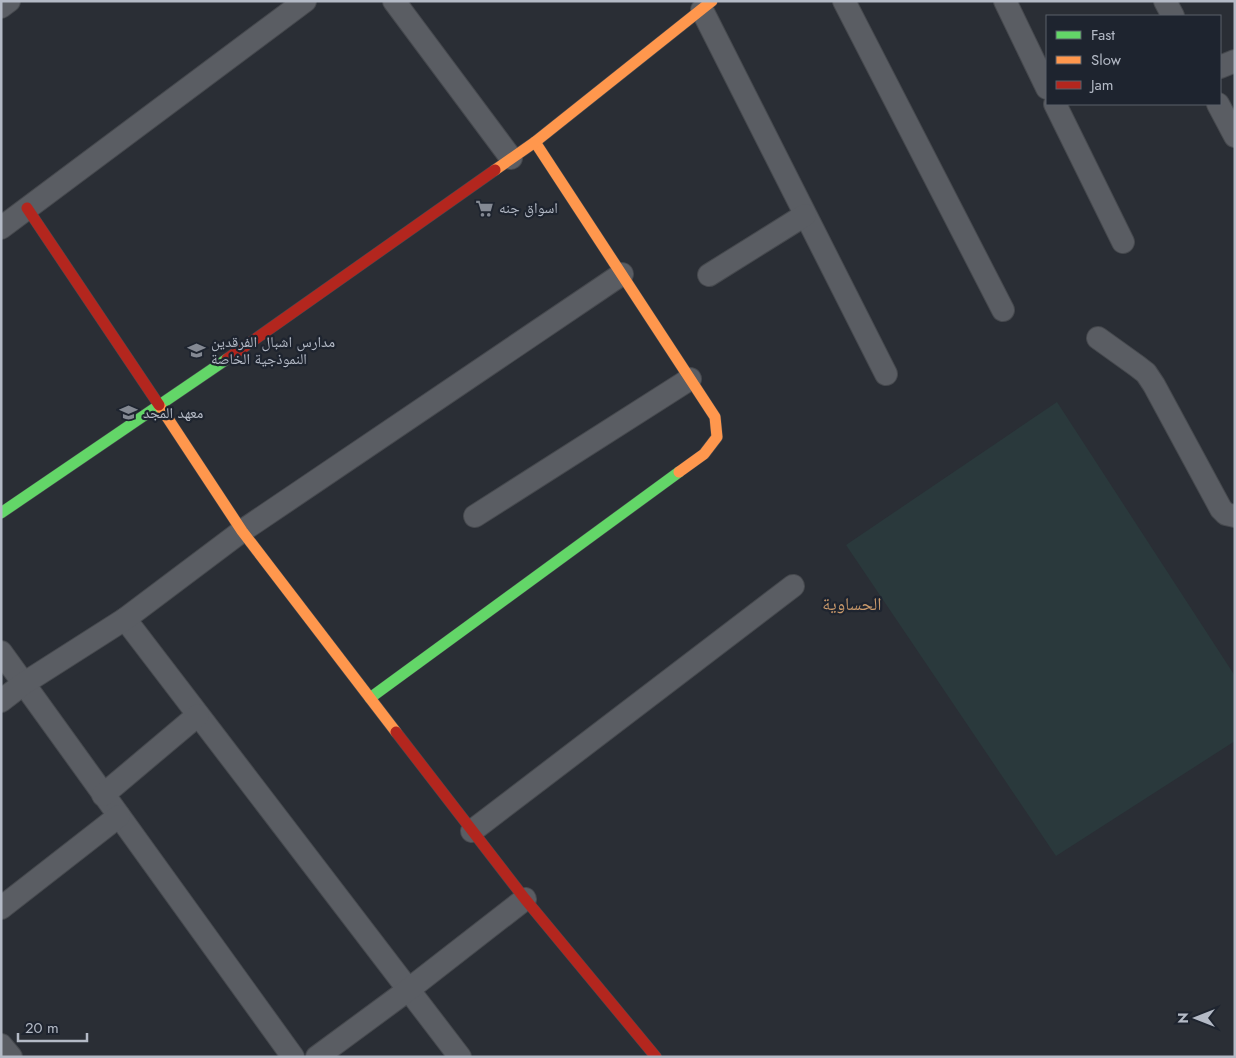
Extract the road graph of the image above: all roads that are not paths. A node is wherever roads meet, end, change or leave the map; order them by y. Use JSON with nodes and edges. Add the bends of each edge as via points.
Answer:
{"nodes":[{"id":1,"x":9,"y":1,"type":"edge"},
{"id":2,"x":305,"y":1,"type":"edge"},
{"id":3,"x":394,"y":1,"type":"edge"},
{"id":4,"x":844,"y":1,"type":"edge"},
{"id":5,"x":1005,"y":1,"type":"edge"},
{"id":6,"x":1166,"y":1,"type":"edge"},
{"id":7,"x":707,"y":6,"type":"edge"},
{"id":8,"x":1,"y":7,"type":"edge"},
{"id":9,"x":1173,"y":15,"type":"edge"},
{"id":10,"x":1235,"y":61,"type":"edge"},
{"id":11,"x":1221,"y":67,"type":"edge"},
{"id":12,"x":1046,"y":86,"type":"edge"},
{"id":13,"x":1055,"y":105,"type":"edge"},
{"id":14,"x":1219,"y":105,"type":"edge"},
{"id":15,"x":1235,"y":136,"type":"edge"},
{"id":16,"x":535,"y":142,"type":"junction"},
{"id":17,"x":511,"y":158,"type":"junction"},
{"id":18,"x":27,"y":208,"type":"junction"},
{"id":19,"x":805,"y":215,"type":"junction"},
{"id":20,"x":1,"y":228,"type":"edge"},
{"id":21,"x":1123,"y":242,"type":"dead end"},
{"id":22,"x":622,"y":274,"type":"junction"},
{"id":23,"x":709,"y":275,"type":"dead end"},
{"id":24,"x":1003,"y":310,"type":"dead end"},
{"id":25,"x":1098,"y":338,"type":"dead end"},
{"id":26,"x":886,"y":374,"type":"dead end"},
{"id":27,"x":690,"y":379,"type":"junction"},
{"id":28,"x":160,"y":406,"type":"junction"},
{"id":29,"x":1,"y":513,"type":"edge"},
{"id":30,"x":475,"y":516,"type":"dead end"},
{"id":31,"x":1235,"y":516,"type":"edge"},
{"id":32,"x":242,"y":531,"type":"junction"},
{"id":33,"x":793,"y":586,"type":"dead end"},
{"id":34,"x":125,"y":619,"type":"junction"},
{"id":35,"x":1,"y":652,"type":"edge"},
{"id":36,"x":23,"y":684,"type":"junction"},
{"id":37,"x":370,"y":698,"type":"junction"},
{"id":38,"x":1,"y":701,"type":"edge"},
{"id":39,"x":198,"y":716,"type":"junction"},
{"id":40,"x":103,"y":795,"type":"junction"},
{"id":41,"x":119,"y":816,"type":"junction"},
{"id":42,"x":472,"y":830,"type":"junction"},
{"id":43,"x":525,"y":899,"type":"junction"},
{"id":44,"x":1,"y":908,"type":"edge"},
{"id":45,"x":408,"y":990,"type":"junction"},
{"id":46,"x":1,"y":1045,"type":"edge"},
{"id":47,"x":11,"y":1057,"type":"edge"},
{"id":48,"x":293,"y":1057,"type":"edge"},
{"id":49,"x":317,"y":1057,"type":"edge"},
{"id":50,"x":460,"y":1057,"type":"edge"},
{"id":51,"x":656,"y":1057,"type":"edge"}],
"edges":[{"from":1,"to":8,"type":"street"},
{"from":2,"to":18,"type":"street"},
{"from":3,"to":17,"type":"street"},
{"from":4,"to":24,"type":"street"},
{"from":5,"to":12,"type":"street"},
{"from":6,"to":9,"type":"street"},
{"from":7,"to":16,"type":"street"},
{"from":7,"to":19,"type":"street"},
{"from":10,"to":11,"type":"street"},
{"from":13,"to":21,"type":"street"},
{"from":14,"to":15,"type":"street"},
{"from":16,"to":17,"type":"street"},
{"from":16,"to":22,"type":"street"},
{"from":17,"to":28,"type":"street"},
{"from":18,"to":20,"type":"street"},
{"from":18,"to":28,"type":"street"},
{"from":19,"to":23,"type":"street"},
{"from":19,"to":26,"type":"street"},
{"from":22,"to":27,"type":"street"},
{"from":22,"to":32,"type":"street"},
{"from":25,"to":31,"type":"street","via":[[1146,373],[1221,509]]},
{"from":27,"to":30,"type":"street"},
{"from":27,"to":37,"type":"street","via":[[715,417],[717,437],[704,454]]},
{"from":28,"to":29,"type":"street"},
{"from":28,"to":32,"type":"street"},
{"from":32,"to":34,"type":"street"},
{"from":32,"to":37,"type":"street"},
{"from":33,"to":42,"type":"street"},
{"from":34,"to":36,"type":"street"},
{"from":34,"to":39,"type":"street"},
{"from":35,"to":36,"type":"street"},
{"from":36,"to":38,"type":"street"},
{"from":36,"to":40,"type":"street"},
{"from":37,"to":42,"type":"street"},
{"from":39,"to":40,"type":"street"},
{"from":39,"to":45,"type":"street"},
{"from":40,"to":41,"type":"street"},
{"from":41,"to":44,"type":"street"},
{"from":41,"to":48,"type":"street"},
{"from":42,"to":43,"type":"street"},
{"from":43,"to":45,"type":"street"},
{"from":43,"to":51,"type":"street"},
{"from":45,"to":49,"type":"street"},
{"from":45,"to":50,"type":"street"},
{"from":46,"to":47,"type":"street"}]}
